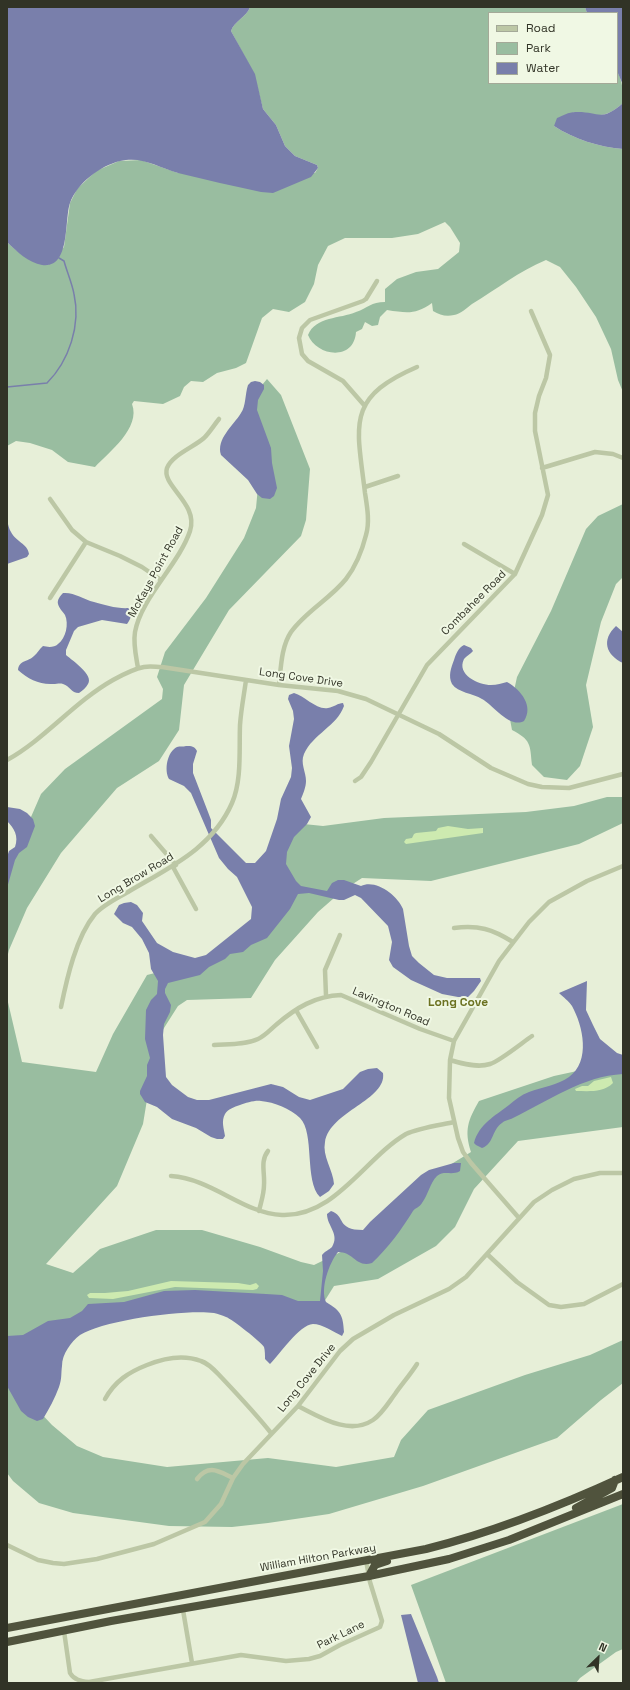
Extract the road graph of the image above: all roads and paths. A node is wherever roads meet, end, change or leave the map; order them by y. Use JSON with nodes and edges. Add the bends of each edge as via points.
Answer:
{"nodes":[{"id":1,"x":376,"y":281,"type":"dead end"},
{"id":2,"x":531,"y":311,"type":"dead end"},
{"id":3,"x":417,"y":367,"type":"dead end"},
{"id":4,"x":364,"y":405,"type":"junction"},
{"id":5,"x":219,"y":419,"type":"dead end"},
{"id":6,"x":623,"y":458,"type":"edge"},
{"id":7,"x":542,"y":468,"type":"junction"},
{"id":8,"x":398,"y":476,"type":"dead end"},
{"id":9,"x":365,"y":487,"type":"junction"},
{"id":10,"x":50,"y":499,"type":"dead end"},
{"id":11,"x":86,"y":542,"type":"junction"},
{"id":12,"x":464,"y":544,"type":"dead end"},
{"id":13,"x":515,"y":574,"type":"junction"},
{"id":14,"x":161,"y":580,"type":"junction"},
{"id":15,"x":50,"y":598,"type":"dead end"},
{"id":16,"x":138,"y":668,"type":"junction"},
{"id":17,"x":246,"y":680,"type":"junction"},
{"id":18,"x":279,"y":685,"type":"junction"},
{"id":19,"x":398,"y":714,"type":"junction"},
{"id":20,"x":7,"y":760,"type":"edge"},
{"id":21,"x":623,"y":774,"type":"edge"},
{"id":22,"x":355,"y":781,"type":"dead end"},
{"id":23,"x":151,"y":836,"type":"dead end"},
{"id":24,"x":174,"y":866,"type":"junction"},
{"id":25,"x":623,"y":866,"type":"edge"},
{"id":26,"x":196,"y":909,"type":"dead end"},
{"id":27,"x":454,"y":928,"type":"dead end"},
{"id":28,"x":340,"y":935,"type":"dead end"},
{"id":29,"x":512,"y":942,"type":"junction"},
{"id":30,"x":326,"y":996,"type":"junction"},
{"id":31,"x":61,"y":1008,"type":"dead end"},
{"id":32,"x":296,"y":1010,"type":"junction"},
{"id":33,"x":532,"y":1036,"type":"dead end"},
{"id":34,"x":454,"y":1041,"type":"junction"},
{"id":35,"x":214,"y":1045,"type":"dead end"},
{"id":36,"x":317,"y":1047,"type":"dead end"},
{"id":37,"x":450,"y":1060,"type":"junction"},
{"id":38,"x":454,"y":1122,"type":"junction"},
{"id":39,"x":268,"y":1151,"type":"dead end"},
{"id":40,"x":623,"y":1173,"type":"edge"},
{"id":41,"x":171,"y":1176,"type":"dead end"},
{"id":42,"x":259,"y":1211,"type":"junction"},
{"id":43,"x":519,"y":1218,"type":"junction"},
{"id":44,"x":487,"y":1254,"type":"junction"},
{"id":45,"x":623,"y":1284,"type":"edge"},
{"id":46,"x":417,"y":1364,"type":"dead end"},
{"id":47,"x":105,"y":1398,"type":"dead end"},
{"id":48,"x":298,"y":1406,"type":"junction"},
{"id":49,"x":272,"y":1433,"type":"junction"},
{"id":50,"x":232,"y":1478,"type":"junction"},
{"id":51,"x":619,"y":1478,"type":"edge"},
{"id":52,"x":197,"y":1479,"type":"dead end"},
{"id":53,"x":623,"y":1494,"type":"edge"},
{"id":54,"x":552,"y":1521,"type":"junction"},
{"id":55,"x":7,"y":1545,"type":"edge"},
{"id":56,"x":426,"y":1549,"type":"junction"},
{"id":57,"x":366,"y":1560,"type":"junction"},
{"id":58,"x":369,"y":1576,"type":"junction"},
{"id":59,"x":225,"y":1587,"type":"junction"},
{"id":60,"x":183,"y":1610,"type":"junction"},
{"id":61,"x":7,"y":1628,"type":"edge"},
{"id":62,"x":64,"y":1631,"type":"junction"},
{"id":63,"x":7,"y":1642,"type":"edge"},
{"id":64,"x":192,"y":1663,"type":"junction"}],
"edges":[{"from":1,"to":4,"type":"street","via":[[366,299],[310,320],[302,328],[299,338],[302,354],[308,361],[343,381]]},
{"from":2,"to":7,"type":"street","name":"Combahee Road","via":[[550,355],[535,413],[535,431]]},
{"from":3,"to":4,"type":"street","via":[[384,384]]},
{"from":4,"to":9,"type":"street","via":[[360,419],[360,454]]},
{"from":5,"to":14,"type":"street","name":"McKays Point Road","via":[[205,437],[171,461],[167,468],[167,478],[186,503],[191,522],[190,531],[181,549]]},
{"from":6,"to":7,"type":"street","via":[[595,452]]},
{"from":7,"to":13,"type":"street","name":"Combahee Road","via":[[548,495],[542,515]]},
{"from":8,"to":9,"type":"street"},
{"from":9,"to":18,"type":"street","via":[[367,533],[359,558],[346,580],[306,615],[291,633],[284,651]]},
{"from":10,"to":11,"type":"street","via":[[72,530]]},
{"from":11,"to":14,"type":"street","via":[[142,567]]},
{"from":11,"to":15,"type":"street"},
{"from":12,"to":13,"type":"street"},
{"from":13,"to":19,"type":"street","name":"Combahee Road","via":[[427,665]]},
{"from":14,"to":16,"type":"street","name":"McKays Point Road","via":[[135,631]]},
{"from":16,"to":17,"type":"street","name":"Long Cove Drive","via":[[162,667]]},
{"from":16,"to":20,"type":"street","name":"Long Cove Drive","via":[[86,698],[22,751]]},
{"from":17,"to":18,"type":"street","name":"Long Cove Drive"},
{"from":17,"to":24,"type":"street","name":"Long Brow Road","via":[[240,723],[238,786],[232,803],[214,833]]},
{"from":18,"to":19,"type":"street","name":"Long Cove Drive","via":[[338,691],[366,699]]},
{"from":19,"to":21,"type":"street","name":"Long Cove Drive","via":[[439,734],[491,768],[528,784],[569,788]]},
{"from":19,"to":22,"type":"street","name":"Combahee Road","via":[[371,762],[361,777]]},
{"from":23,"to":24,"type":"street"},
{"from":24,"to":26,"type":"street"},
{"from":24,"to":31,"type":"street","name":"Long Brow Road","via":[[96,913],[81,938],[67,978]]},
{"from":25,"to":29,"type":"street","via":[[587,881],[549,902]]},
{"from":27,"to":29,"type":"street","via":[[478,927],[500,934]]},
{"from":28,"to":30,"type":"street","via":[[325,970]]},
{"from":29,"to":34,"type":"street"},
{"from":30,"to":32,"type":"street","name":"Lavington Road","via":[[306,1003]]},
{"from":30,"to":34,"type":"street","name":"Lavington Road","via":[[341,995],[414,1027]]},
{"from":32,"to":35,"type":"street","name":"Lavington Road","via":[[259,1039]]},
{"from":32,"to":36,"type":"street"},
{"from":33,"to":37,"type":"street","via":[[491,1064],[480,1066]]},
{"from":34,"to":37,"type":"street"},
{"from":37,"to":38,"type":"street","via":[[449,1098]]},
{"from":38,"to":42,"type":"street","via":[[408,1133],[393,1143],[332,1198],[315,1208],[298,1214],[283,1215]]},
{"from":38,"to":43,"type":"street","via":[[463,1152]]},
{"from":39,"to":42,"type":"street","via":[[263,1162],[263,1196]]},
{"from":40,"to":43,"type":"street","name":"Long Cove Drive","via":[[600,1173],[574,1179],[534,1202]]},
{"from":41,"to":42,"type":"street","via":[[203,1183]]},
{"from":43,"to":44,"type":"street","name":"Long Cove Drive"},
{"from":44,"to":45,"type":"street","via":[[517,1282],[549,1305],[561,1307],[584,1304]]},
{"from":44,"to":48,"type":"street","name":"Long Cove Drive","via":[[450,1289],[394,1315],[353,1339],[340,1351]]},
{"from":46,"to":48,"type":"street","via":[[380,1414],[364,1424],[342,1425]]},
{"from":47,"to":49,"type":"street","via":[[125,1375],[135,1370],[174,1357],[192,1358],[208,1364]]},
{"from":48,"to":49,"type":"street","name":"Long Cove Drive"},
{"from":49,"to":50,"type":"street","name":"Long Cove Drive"},
{"from":50,"to":52,"type":"street","via":[[214,1470],[207,1470]]},
{"from":50,"to":55,"type":"street","name":"Long Cove Drive","via":[[221,1504],[205,1522],[154,1544],[64,1564],[38,1560]]},
{"from":51,"to":54,"type":"highway","via":[[612,1488]]},
{"from":51,"to":56,"type":"highway","name":"William Hilton Parkway","via":[[476,1535]]},
{"from":53,"to":54,"type":"highway"},
{"from":54,"to":58,"type":"highway","via":[[509,1540],[449,1560]]},
{"from":56,"to":57,"type":"highway","name":"William Hilton Parkway"},
{"from":56,"to":58,"type":"highway","via":[[374,1565]]},
{"from":57,"to":58,"type":"street","name":"Park Lane"},
{"from":57,"to":59,"type":"highway","name":"William Hilton Parkway"},
{"from":58,"to":60,"type":"highway"},
{"from":58,"to":64,"type":"street","name":"Park Lane","via":[[382,1621],[380,1627],[309,1659],[286,1661],[241,1655]]},
{"from":59,"to":60,"type":"highway","via":[[188,1598]]},
{"from":59,"to":61,"type":"highway","name":"William Hilton Parkway"},
{"from":60,"to":62,"type":"highway"},
{"from":60,"to":64,"type":"street"},
{"from":62,"to":63,"type":"highway"},
{"from":62,"to":64,"type":"street","name":"Park Lane","via":[[70,1673],[73,1678],[82,1681],[89,1682]]}]}
